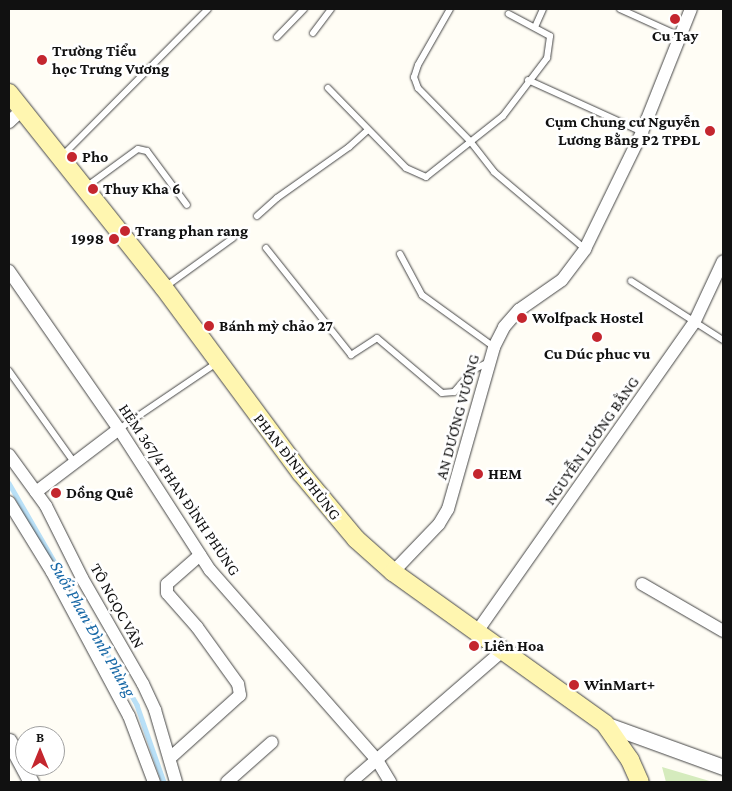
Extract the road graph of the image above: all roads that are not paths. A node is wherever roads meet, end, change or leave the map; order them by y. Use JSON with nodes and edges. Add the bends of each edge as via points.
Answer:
{"nodes":[{"id":1,"x":208,"y":9,"type":"edge"},
{"id":2,"x":304,"y":9,"type":"edge"},
{"id":3,"x":332,"y":9,"type":"edge"},
{"id":4,"x":450,"y":9,"type":"edge"},
{"id":5,"x":543,"y":9,"type":"edge"},
{"id":6,"x":620,"y":9,"type":"edge"},
{"id":7,"x":691,"y":9,"type":"edge"},
{"id":8,"x":509,"y":14,"type":"dead end"},
{"id":9,"x":535,"y":27,"type":"junction"},
{"id":10,"x":313,"y":32,"type":"dead end"},
{"id":11,"x":277,"y":37,"type":"dead end"},
{"id":12,"x":682,"y":38,"type":"junction"},
{"id":13,"x":528,"y":80,"type":"junction"},
{"id":14,"x":328,"y":88,"type":"dead end"},
{"id":15,"x":9,"y":93,"type":"edge"},
{"id":16,"x":15,"y":116,"type":"edge"},
{"id":17,"x":368,"y":130,"type":"junction"},
{"id":18,"x":642,"y":132,"type":"junction"},
{"id":19,"x":470,"y":141,"type":"junction"},
{"id":20,"x":61,"y":157,"type":"junction"},
{"id":21,"x":85,"y":188,"type":"junction"},
{"id":22,"x":187,"y":205,"type":"dead end"},
{"id":23,"x":258,"y":216,"type":"dead end"},
{"id":24,"x":233,"y":238,"type":"dead end"},
{"id":25,"x":266,"y":248,"type":"dead end"},
{"id":26,"x":585,"y":249,"type":"junction"},
{"id":27,"x":400,"y":254,"type":"dead end"},
{"id":28,"x":723,"y":261,"type":"edge"},
{"id":29,"x":9,"y":271,"type":"edge"},
{"id":30,"x":631,"y":281,"type":"dead end"},
{"id":31,"x":164,"y":288,"type":"junction"},
{"id":32,"x":694,"y":323,"type":"junction"},
{"id":33,"x":723,"y":340,"type":"edge"},
{"id":34,"x":494,"y":346,"type":"junction"},
{"id":35,"x":490,"y":361,"type":"junction"},
{"id":36,"x":219,"y":362,"type":"junction"},
{"id":37,"x":9,"y":371,"type":"edge"},
{"id":38,"x":119,"y":429,"type":"junction"},
{"id":39,"x":9,"y":455,"type":"edge"},
{"id":40,"x":74,"y":462,"type":"junction"},
{"id":41,"x":36,"y":492,"type":"junction"},
{"id":42,"x":9,"y":502,"type":"edge"},
{"id":43,"x":200,"y":555,"type":"junction"},
{"id":44,"x":393,"y":572,"type":"junction"},
{"id":45,"x":642,"y":584,"type":"dead end"},
{"id":46,"x":723,"y":632,"type":"edge"},
{"id":47,"x":476,"y":633,"type":"junction"},
{"id":48,"x":501,"y":652,"type":"junction"},
{"id":49,"x":605,"y":724,"type":"junction"},
{"id":50,"x":9,"y":741,"type":"edge"},
{"id":51,"x":272,"y":742,"type":"dead end"},
{"id":52,"x":170,"y":758,"type":"junction"},
{"id":53,"x":378,"y":760,"type":"junction"},
{"id":54,"x":723,"y":767,"type":"edge"},
{"id":55,"x":31,"y":782,"type":"edge"},
{"id":56,"x":154,"y":782,"type":"edge"},
{"id":57,"x":176,"y":782,"type":"edge"},
{"id":58,"x":227,"y":782,"type":"edge"},
{"id":59,"x":351,"y":782,"type":"edge"},
{"id":60,"x":390,"y":782,"type":"edge"},
{"id":61,"x":640,"y":782,"type":"edge"}],
"edges":[{"from":1,"to":20,"type":"lane"},
{"from":2,"to":11,"type":"lane"},
{"from":3,"to":10,"type":"lane"},
{"from":4,"to":19,"type":"lane","via":[[414,77],[418,88]]},
{"from":5,"to":9,"type":"lane"},
{"from":6,"to":12,"type":"lane"},
{"from":7,"to":12,"type":"street","name":"AN DƯƠNG VƯƠNG"},
{"from":8,"to":9,"type":"lane"},
{"from":9,"to":13,"type":"lane","via":[[550,36],[551,45],[547,58]]},
{"from":12,"to":18,"type":"street","name":"AN DƯƠNG VƯƠNG"},
{"from":13,"to":18,"type":"lane"},
{"from":13,"to":19,"type":"lane","via":[[503,116]]},
{"from":14,"to":17,"type":"lane"},
{"from":15,"to":16,"type":"main road","name":"PHAN ĐÌNH PHÙNG"},
{"from":16,"to":20,"type":"main road","name":"PHAN ĐÌNH PHÙNG"},
{"from":17,"to":19,"type":"lane","via":[[406,168],[426,177]]},
{"from":17,"to":23,"type":"lane"},
{"from":18,"to":26,"type":"street","name":"AN DƯƠNG VƯƠNG"},
{"from":19,"to":26,"type":"lane","via":[[494,172]]},
{"from":20,"to":21,"type":"main road","name":"PHAN ĐÌNH PHÙNG"},
{"from":21,"to":22,"type":"lane","via":[[138,149],[147,151]]},
{"from":21,"to":31,"type":"main road","name":"PHAN ĐÌNH PHÙNG"},
{"from":24,"to":31,"type":"lane"},
{"from":25,"to":35,"type":"lane","via":[[351,355],[376,338],[442,393],[454,392],[472,370]]},
{"from":26,"to":34,"type":"street","name":"AN DƯƠNG VƯƠNG","via":[[562,280],[518,310]]},
{"from":27,"to":34,"type":"lane","via":[[422,295]]},
{"from":28,"to":32,"type":"street","name":"NGUYỄN LƯƠNG BẰNG"},
{"from":29,"to":38,"type":"street","name":"HẺM 367/4 PHAN ĐÌNH PHÙNG"},
{"from":30,"to":32,"type":"lane"},
{"from":31,"to":36,"type":"main road","name":"PHAN ĐÌNH PHÙNG"},
{"from":32,"to":33,"type":"lane"},
{"from":32,"to":47,"type":"street","name":"NGUYỄN LƯƠNG BẰNG"},
{"from":34,"to":35,"type":"street","name":"AN DƯƠNG VƯƠNG"},
{"from":35,"to":44,"type":"street","name":"AN DƯƠNG VƯƠNG","via":[[448,509],[439,524]]},
{"from":36,"to":38,"type":"lane"},
{"from":36,"to":44,"type":"main road","name":"PHAN ĐÌNH PHÙNG","via":[[335,516]]},
{"from":37,"to":40,"type":"lane"},
{"from":38,"to":40,"type":"street"},
{"from":38,"to":43,"type":"street","name":"HẺM 367/4 PHAN ĐÌNH PHÙNG"},
{"from":39,"to":41,"type":"street","name":"TÔ NGỌC VÂN"},
{"from":40,"to":41,"type":"street"},
{"from":41,"to":52,"type":"street","name":"TÔ NGỌC VÂN","via":[[142,684],[155,710]]},
{"from":42,"to":56,"type":"street","via":[[52,572],[129,716]]},
{"from":43,"to":52,"type":"street","via":[[167,584],[166,589],[238,684],[240,695]]},
{"from":43,"to":53,"type":"street","name":"HẺM 367/4 PHAN ĐÌNH PHÙNG"},
{"from":44,"to":47,"type":"main road","name":"PHAN ĐÌNH PHÙNG"},
{"from":45,"to":46,"type":"street"},
{"from":47,"to":48,"type":"main road","name":"PHAN ĐÌNH PHÙNG"},
{"from":48,"to":49,"type":"main road","name":"PHAN ĐÌNH PHÙNG"},
{"from":48,"to":53,"type":"street"},
{"from":49,"to":54,"type":"street"},
{"from":49,"to":61,"type":"main road","name":"PHAN ĐÌNH PHÙNG","via":[[630,760]]},
{"from":50,"to":55,"type":"street"},
{"from":51,"to":58,"type":"street"},
{"from":52,"to":57,"type":"street","name":"TÔ NGỌC VÂN"},
{"from":53,"to":59,"type":"street"},
{"from":53,"to":60,"type":"street"}]}
